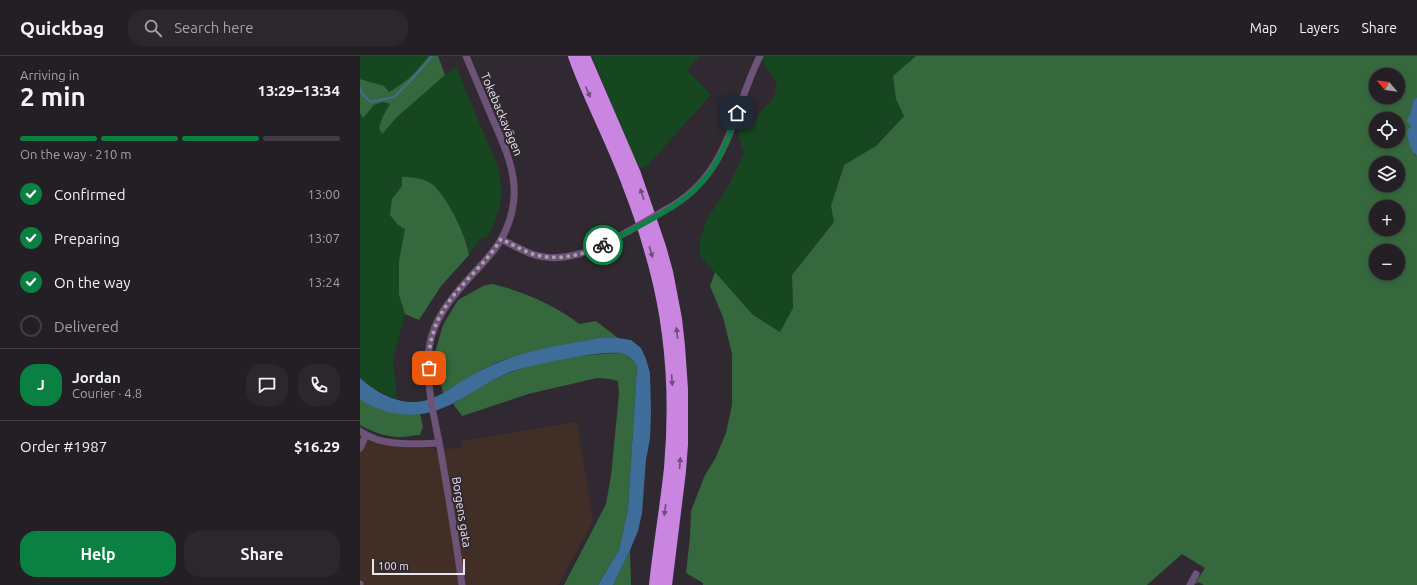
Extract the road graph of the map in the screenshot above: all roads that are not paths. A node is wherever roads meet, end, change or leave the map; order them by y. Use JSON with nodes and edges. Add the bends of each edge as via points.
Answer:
{"nodes":[{"id":1,"x":466,"y":56,"type":"edge"},
{"id":2,"x":574,"y":56,"type":"edge"},
{"id":3,"x":584,"y":56,"type":"edge"},
{"id":4,"x":760,"y":56,"type":"edge"},
{"id":5,"x":501,"y":239,"type":"junction"},
{"id":6,"x":363,"y":433,"type":"edge"},
{"id":7,"x":439,"y":443,"type":"junction"},
{"id":8,"x":360,"y":448,"type":"edge"},
{"id":9,"x":1196,"y":574,"type":"dead end"},
{"id":10,"x":462,"y":585,"type":"edge"},
{"id":11,"x":655,"y":585,"type":"edge"},
{"id":12,"x":666,"y":585,"type":"edge"},
{"id":13,"x":1190,"y":585,"type":"edge"}],
"edges":[{"from":1,"to":5,"type":"street","name":"Tokebackavägen","via":[[505,144],[512,170],[514,194],[507,228]]},
{"from":2,"to":11,"type":"highway","one_way":true,"via":[[630,186],[654,265],[666,322],[672,386],[672,440]]},
{"from":12,"to":3,"type":"highway","one_way":true,"via":[[682,444],[682,389],[676,319],[658,239],[635,174]]},
{"from":4,"to":5,"type":"street","bridge":true,"via":[[750,75],[728,139],[712,169],[688,195],[629,231],[584,253],[557,258],[543,256],[530,253]]},
{"from":5,"to":7,"type":"street","name":"Tokebackavägen","via":[[454,294],[433,333],[429,348],[430,383]]},
{"from":6,"to":7,"type":"street","via":[[395,443]]},
{"from":6,"to":8,"type":"street"},
{"from":7,"to":10,"type":"street","name":"Borgens gata"},
{"from":9,"to":13,"type":"street"}]}
